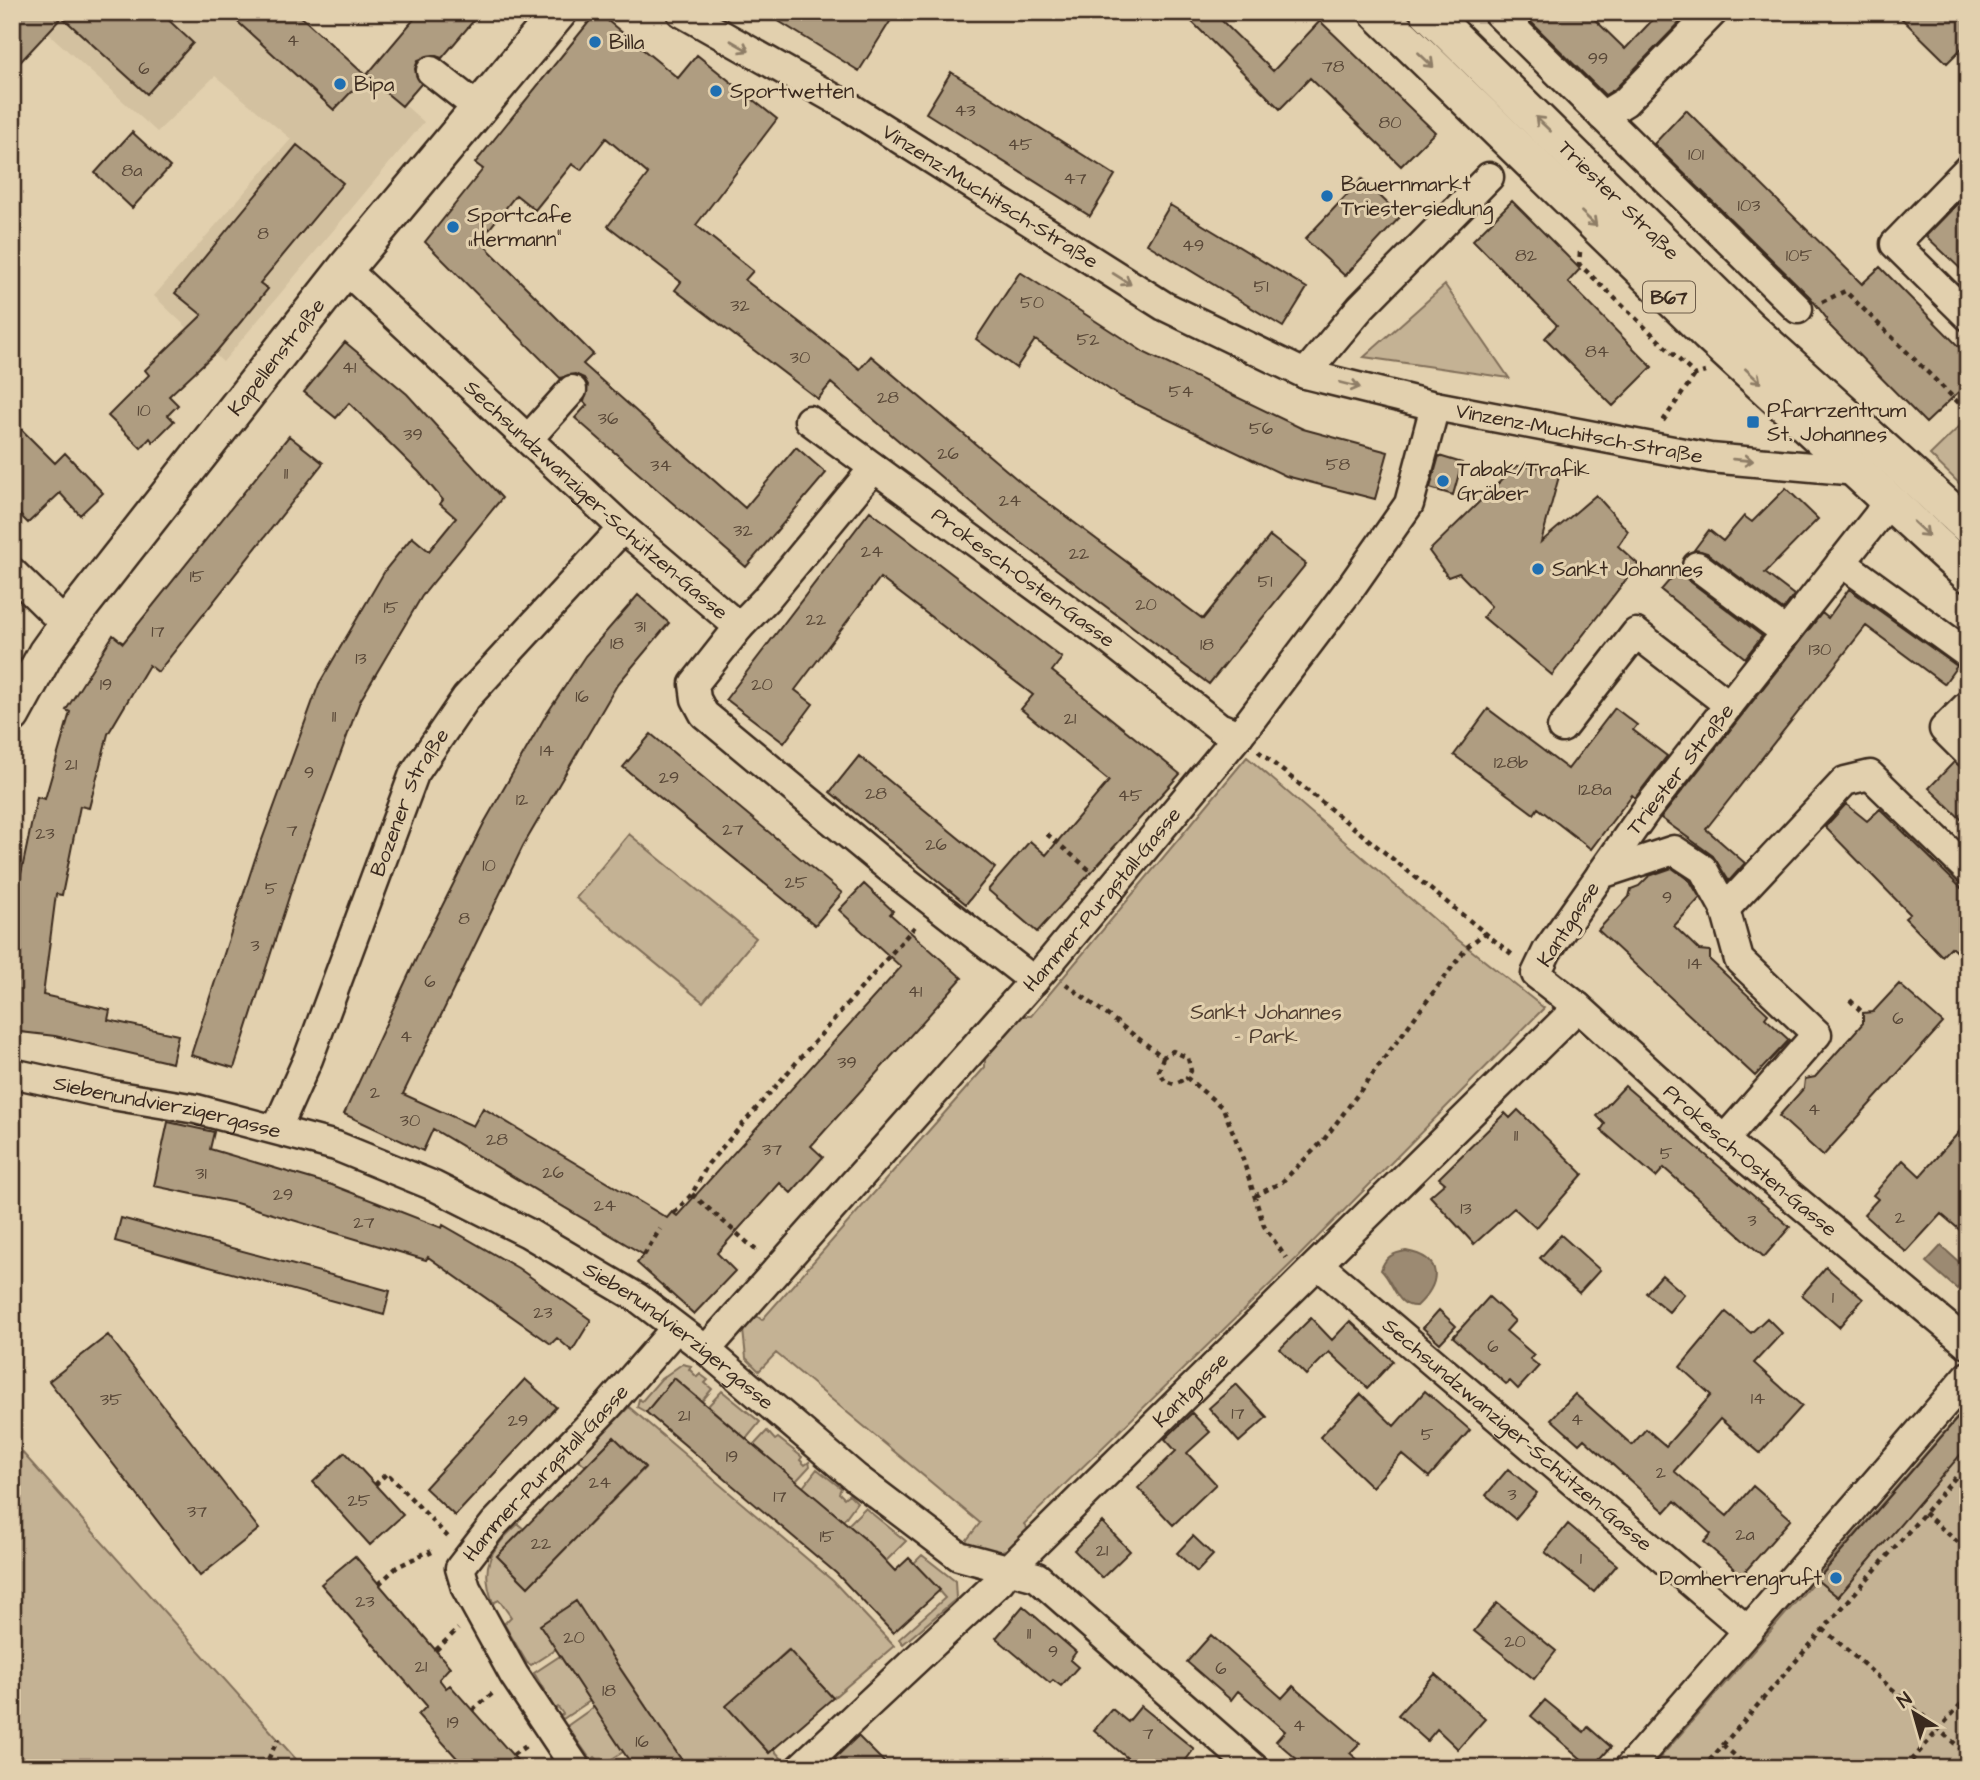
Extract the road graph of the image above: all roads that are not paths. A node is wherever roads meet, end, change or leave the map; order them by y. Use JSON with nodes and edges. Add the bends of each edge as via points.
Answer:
{"nodes":[{"id":1,"x":559,"y":12,"type":"edge"},
{"id":2,"x":681,"y":12,"type":"edge"},
{"id":3,"x":1377,"y":12,"type":"edge"},
{"id":4,"x":1428,"y":12,"type":"edge"},
{"id":5,"x":1497,"y":12,"type":"edge"},
{"id":6,"x":1713,"y":12,"type":"edge"},
{"id":7,"x":431,"y":72,"type":"dead end"},
{"id":8,"x":478,"y":108,"type":"junction"},
{"id":9,"x":1602,"y":116,"type":"junction"},
{"id":10,"x":1968,"y":169,"type":"edge"},
{"id":11,"x":1489,"y":177,"type":"dead end"},
{"id":12,"x":345,"y":269,"type":"junction"},
{"id":13,"x":1798,"y":309,"type":"road end"},
{"id":14,"x":1968,"y":316,"type":"edge"},
{"id":15,"x":1305,"y":374,"type":"junction"},
{"id":16,"x":572,"y":390,"type":"dead end"},
{"id":17,"x":1435,"y":406,"type":"junction"},
{"id":18,"x":809,"y":420,"type":"dead end"},
{"id":19,"x":529,"y":438,"type":"junction"},
{"id":20,"x":874,"y":468,"type":"junction"},
{"id":21,"x":1857,"y":471,"type":"junction"},
{"id":22,"x":1888,"y":497,"type":"junction"},
{"id":23,"x":1968,"y":526,"type":"edge"},
{"id":24,"x":623,"y":528,"type":"junction"},
{"id":25,"x":1842,"y":562,"type":"junction"},
{"id":26,"x":1697,"y":566,"type":"dead end"},
{"id":27,"x":12,"y":572,"type":"edge"},
{"id":28,"x":1968,"y":574,"type":"edge"},
{"id":29,"x":66,"y":625,"type":"junction"},
{"id":30,"x":739,"y":627,"type":"junction"},
{"id":31,"x":1785,"y":632,"type":"junction"},
{"id":32,"x":1965,"y":652,"type":"dead end"},
{"id":33,"x":1729,"y":705,"type":"junction"},
{"id":34,"x":1968,"y":705,"type":"edge"},
{"id":35,"x":12,"y":715,"type":"edge"},
{"id":36,"x":1562,"y":728,"type":"dead end"},
{"id":37,"x":1239,"y":736,"type":"junction"},
{"id":38,"x":1968,"y":752,"type":"edge"},
{"id":39,"x":1968,"y":870,"type":"edge"},
{"id":40,"x":1601,"y":874,"type":"junction"},
{"id":41,"x":1725,"y":909,"type":"junction"},
{"id":42,"x":1536,"y":974,"type":"joint"},
{"id":43,"x":1047,"y":981,"type":"junction"},
{"id":44,"x":1578,"y":1007,"type":"junction"},
{"id":45,"x":12,"y":1073,"type":"edge"},
{"id":46,"x":277,"y":1128,"type":"junction"},
{"id":47,"x":1724,"y":1140,"type":"junction"},
{"id":48,"x":1313,"y":1272,"type":"junction"},
{"id":49,"x":676,"y":1328,"type":"junction"},
{"id":50,"x":1968,"y":1345,"type":"edge"},
{"id":51,"x":706,"y":1350,"type":"junction"},
{"id":52,"x":1968,"y":1376,"type":"edge"},
{"id":53,"x":1007,"y":1570,"type":"junction"},
{"id":54,"x":1748,"y":1631,"type":"junction"},
{"id":55,"x":576,"y":1768,"type":"edge"},
{"id":56,"x":800,"y":1768,"type":"edge"},
{"id":57,"x":1254,"y":1768,"type":"edge"},
{"id":58,"x":1629,"y":1768,"type":"edge"}],
"edges":[{"from":1,"to":8,"type":"main road","name":"Kapellenstraße"},
{"from":2,"to":15,"type":"street","name":"Vinzenz-Muchitsch-Straße","one_way":true,"via":[[851,108],[1164,306]]},
{"from":3,"to":21,"type":"main road","name":"Triester Straße","number":"B67","one_way":true,"via":[[1698,324]]},
{"from":23,"to":4,"type":"main road","name":"Triester Straße","number":"B67","one_way":true,"via":[[1748,327]]},
{"from":5,"to":9,"type":"street"},
{"from":6,"to":9,"type":"street","via":[[1625,102]]},
{"from":7,"to":8,"type":"street"},
{"from":8,"to":12,"type":"main road","name":"Kapellenstraße"},
{"from":9,"to":13,"type":"street"},
{"from":10,"to":14,"type":"street","via":[[1895,244]]},
{"from":11,"to":15,"type":"street","via":[[1361,307]]},
{"from":12,"to":19,"type":"street","name":"Sechsundzwanziger-Schützen-Gasse"},
{"from":12,"to":29,"type":"main road","name":"Kapellenstraße"},
{"from":15,"to":17,"type":"street","name":"Vinzenz-Muchitsch-Straße","one_way":true},
{"from":16,"to":19,"type":"street"},
{"from":17,"to":21,"type":"street","name":"Vinzenz-Muchitsch-Straße","one_way":true,"via":[[1710,458]]},
{"from":17,"to":37,"type":"street","name":"Hammer-Purgstall-Gasse","via":[[1409,503]]},
{"from":18,"to":20,"type":"street","name":"Prokesch-Osten-Gasse"},
{"from":19,"to":24,"type":"street","name":"Sechsundzwanziger-Schützen-Gasse"},
{"from":20,"to":30,"type":"street"},
{"from":20,"to":37,"type":"street","name":"Prokesch-Osten-Gasse","via":[[1109,640],[1219,727]]},
{"from":21,"to":22,"type":"main road","name":"Triester Straße","number":"B67"},
{"from":22,"to":25,"type":"street","name":"Triester Straße"},
{"from":22,"to":28,"type":"main road","name":"Triester Straße","number":"B67","one_way":true},
{"from":24,"to":30,"type":"street","name":"Sechsundzwanziger-Schützen-Gasse"},
{"from":24,"to":46,"type":"street","name":"Bozener Straße","via":[[466,698],[414,774],[308,1059]]},
{"from":25,"to":31,"type":"street","name":"Triester Straße"},
{"from":25,"to":32,"type":"street"},
{"from":26,"to":31,"type":"street"},
{"from":27,"to":29,"type":"street"},
{"from":29,"to":35,"type":"main road","name":"Kapellenstraße"},
{"from":30,"to":43,"type":"street","name":"Sechsundzwanziger-Schützen-Gasse","via":[[694,684],[704,714],[893,871]]},
{"from":31,"to":33,"type":"street","name":"Triester Straße"},
{"from":33,"to":36,"type":"street","via":[[1636,633]]},
{"from":33,"to":40,"type":"street","name":"Triester Straße"},
{"from":34,"to":38,"type":"street","via":[[1944,729]]},
{"from":37,"to":43,"type":"street","name":"Hammer-Purgstall-Gasse"},
{"from":39,"to":41,"type":"street","via":[[1870,775],[1845,780]]},
{"from":40,"to":41,"type":"street","via":[[1674,850],[1703,869]]},
{"from":40,"to":42,"type":"street","name":"Kantgasse"},
{"from":41,"to":47,"type":"street","via":[[1739,960],[1818,1034]]},
{"from":42,"to":44,"type":"street","name":"Prokesch-Osten-Gasse"},
{"from":43,"to":51,"type":"street","name":"Hammer-Purgstall-Gasse"},
{"from":44,"to":47,"type":"street","name":"Prokesch-Osten-Gasse"},
{"from":44,"to":48,"type":"street","name":"Kantgasse"},
{"from":45,"to":46,"type":"street","name":"Siebenundvierzigergasse"},
{"from":46,"to":49,"type":"street","name":"Siebenundvierzigergasse","via":[[336,1146],[434,1186],[557,1250],[638,1298]]},
{"from":47,"to":50,"type":"street","name":"Prokesch-Osten-Gasse"},
{"from":48,"to":53,"type":"street","name":"Kantgasse"},
{"from":48,"to":54,"type":"street","name":"Sechsundzwanziger-Schützen-Gasse"},
{"from":49,"to":51,"type":"street","name":"Siebenundvierzigergasse"},
{"from":49,"to":55,"type":"street","name":"Hammer-Purgstall-Gasse","via":[[460,1568],[466,1588],[513,1675]]},
{"from":51,"to":53,"type":"street","name":"Siebenundvierzigergasse","via":[[856,1478],[959,1556]]},
{"from":52,"to":54,"type":"street"},
{"from":53,"to":56,"type":"street","name":"Kantgasse"},
{"from":53,"to":57,"type":"street","name":"Siebenundvierzigergasse","via":[[1037,1577]]},
{"from":54,"to":58,"type":"street"}]}
